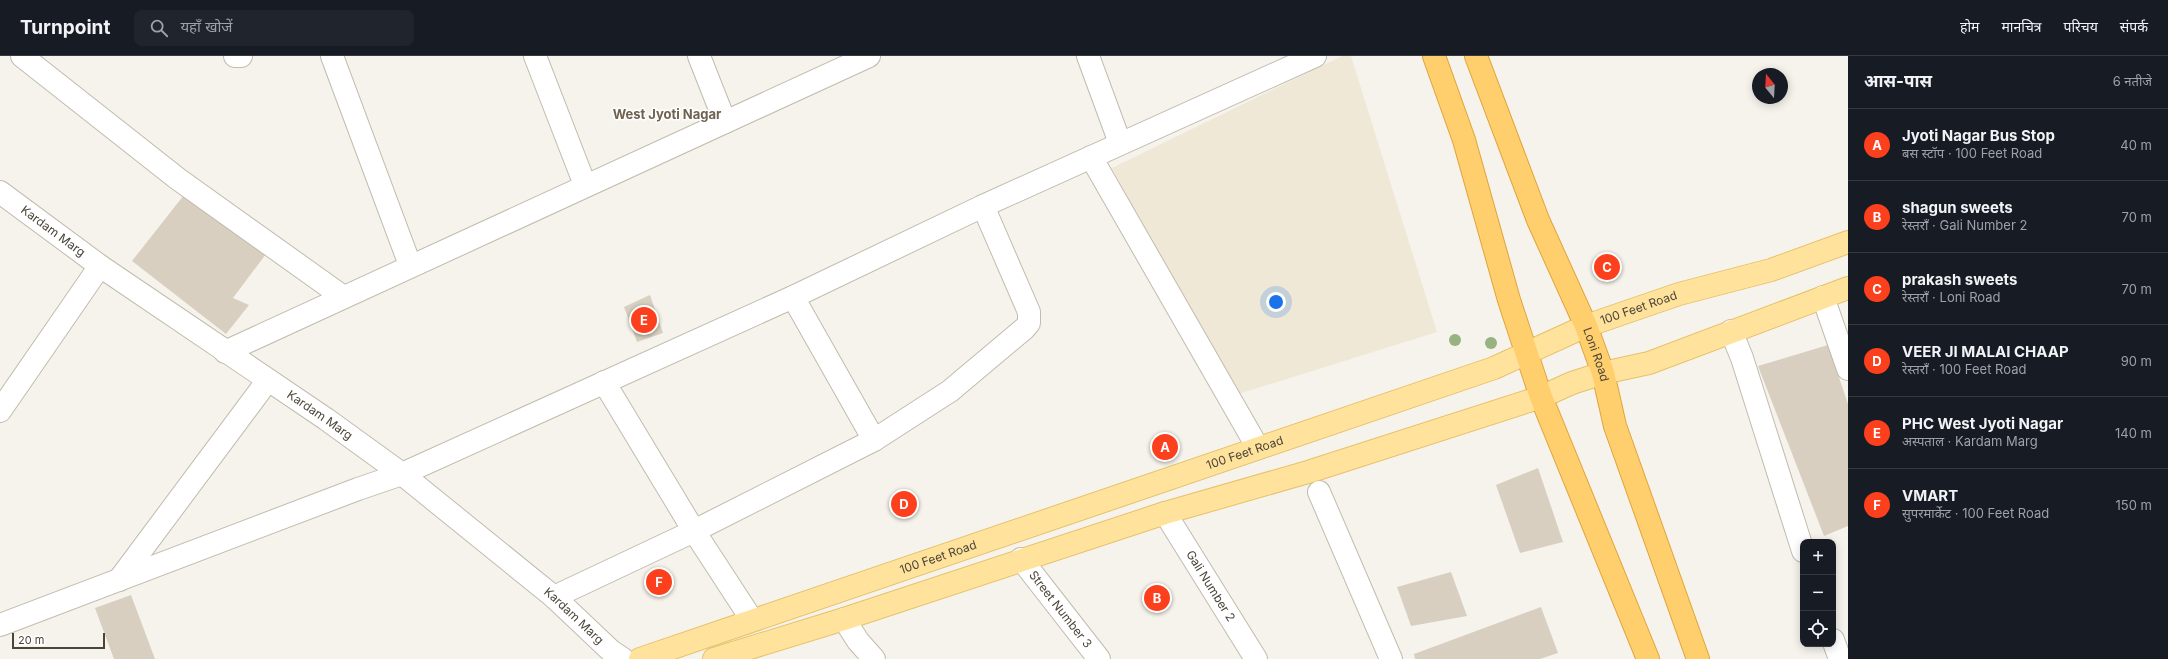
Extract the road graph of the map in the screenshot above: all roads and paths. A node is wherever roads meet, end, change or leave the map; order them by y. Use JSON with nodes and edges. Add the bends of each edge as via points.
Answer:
{"nodes":[{"id":1,"x":22,"y":56,"type":"edge"},
{"id":2,"x":235,"y":56,"type":"edge"},
{"id":3,"x":241,"y":56,"type":"edge"},
{"id":4,"x":332,"y":56,"type":"edge"},
{"id":5,"x":535,"y":56,"type":"edge"},
{"id":6,"x":699,"y":56,"type":"edge"},
{"id":7,"x":869,"y":56,"type":"edge"},
{"id":8,"x":1088,"y":56,"type":"edge"},
{"id":9,"x":1315,"y":56,"type":"edge"},
{"id":10,"x":1434,"y":56,"type":"edge"},
{"id":11,"x":1476,"y":56,"type":"edge"},
{"id":12,"x":725,"y":122,"type":"junction"},
{"id":13,"x":1120,"y":143,"type":"junction"},
{"id":14,"x":1090,"y":157,"type":"junction"},
{"id":15,"x":585,"y":185,"type":"junction"},
{"id":16,"x":0,"y":192,"type":"edge"},
{"id":17,"x":983,"y":206,"type":"junction"},
{"id":18,"x":1848,"y":242,"type":"edge"},
{"id":19,"x":410,"y":265,"type":"junction"},
{"id":20,"x":100,"y":266,"type":"junction"},
{"id":21,"x":1848,"y":288,"type":"edge"},
{"id":22,"x":342,"y":296,"type":"junction"},
{"id":23,"x":793,"y":297,"type":"junction"},
{"id":24,"x":1823,"y":298,"type":"junction"},
{"id":25,"x":1586,"y":326,"type":"junction"},
{"id":26,"x":1731,"y":331,"type":"junction"},
{"id":27,"x":225,"y":352,"type":"junction"},
{"id":28,"x":1528,"y":353,"type":"junction"},
{"id":29,"x":1848,"y":369,"type":"edge"},
{"id":30,"x":1603,"y":373,"type":"junction"},
{"id":31,"x":268,"y":380,"type":"junction"},
{"id":32,"x":604,"y":382,"type":"junction"},
{"id":33,"x":1541,"y":397,"type":"junction"},
{"id":34,"x":0,"y":411,"type":"edge"},
{"id":35,"x":874,"y":440,"type":"junction"},
{"id":36,"x":1258,"y":448,"type":"junction"},
{"id":37,"x":402,"y":474,"type":"junction"},
{"id":38,"x":1319,"y":492,"type":"dead end"},
{"id":39,"x":1165,"y":513,"type":"junction"},
{"id":40,"x":694,"y":531,"type":"junction"},
{"id":41,"x":1800,"y":542,"type":"edge"},
{"id":42,"x":1021,"y":559,"type":"junction"},
{"id":43,"x":119,"y":580,"type":"junction"},
{"id":44,"x":554,"y":597,"type":"junction"},
{"id":45,"x":844,"y":619,"type":"junction"},
{"id":46,"x":752,"y":620,"type":"junction"},
{"id":47,"x":0,"y":625,"type":"edge"},
{"id":48,"x":1836,"y":647,"type":"edge"},
{"id":49,"x":623,"y":659,"type":"edge"},
{"id":50,"x":640,"y":659,"type":"edge"},
{"id":51,"x":714,"y":659,"type":"edge"},
{"id":52,"x":874,"y":659,"type":"edge"},
{"id":53,"x":1099,"y":659,"type":"edge"},
{"id":54,"x":1256,"y":659,"type":"edge"},
{"id":55,"x":1391,"y":659,"type":"edge"},
{"id":56,"x":1648,"y":659,"type":"edge"},
{"id":57,"x":1698,"y":659,"type":"edge"},
{"id":58,"x":1840,"y":659,"type":"edge"}],
"edges":[{"from":1,"to":22,"type":"street","via":[[178,179]]},
{"from":2,"to":3,"type":"street"},
{"from":4,"to":19,"type":"street"},
{"from":5,"to":15,"type":"street"},
{"from":6,"to":12,"type":"street"},
{"from":7,"to":12,"type":"street"},
{"from":8,"to":13,"type":"street"},
{"from":9,"to":13,"type":"street"},
{"from":10,"to":28,"type":"highway","via":[[1464,140],[1509,300]]},
{"from":11,"to":25,"type":"highway","name":"Loni Road","via":[[1538,220]]},
{"from":12,"to":15,"type":"street"},
{"from":13,"to":14,"type":"street"},
{"from":14,"to":17,"type":"street"},
{"from":14,"to":36,"type":"street"},
{"from":15,"to":19,"type":"street"},
{"from":16,"to":20,"type":"street","name":"Kardam Marg"},
{"from":17,"to":23,"type":"street"},
{"from":17,"to":35,"type":"street","via":[[1029,312],[1029,323],[950,391]]},
{"from":18,"to":25,"type":"main road","name":"100 Feet Road","via":[[1771,270],[1679,294]]},
{"from":19,"to":22,"type":"street"},
{"from":20,"to":27,"type":"street","name":"Kardam Marg"},
{"from":20,"to":34,"type":"street"},
{"from":21,"to":24,"type":"main road"},
{"from":22,"to":27,"type":"street"},
{"from":23,"to":32,"type":"street"},
{"from":23,"to":35,"type":"street"},
{"from":24,"to":26,"type":"main road"},
{"from":24,"to":29,"type":"street"},
{"from":25,"to":28,"type":"main road","name":"100 Feet Road"},
{"from":25,"to":30,"type":"highway","name":"Loni Road"},
{"from":26,"to":30,"type":"main road","via":[[1649,363]]},
{"from":26,"to":41,"type":"street","via":[[1742,358]]},
{"from":27,"to":31,"type":"street","name":"Kardam Marg"},
{"from":28,"to":33,"type":"highway"},
{"from":28,"to":36,"type":"main road","name":"100 Feet Road","via":[[1494,368]]},
{"from":30,"to":33,"type":"main road"},
{"from":30,"to":57,"type":"highway","name":"Loni Road","via":[[1615,426]]},
{"from":31,"to":37,"type":"street","name":"Kardam Marg"},
{"from":31,"to":43,"type":"street"},
{"from":32,"to":37,"type":"street"},
{"from":32,"to":40,"type":"street"},
{"from":33,"to":39,"type":"main road","via":[[1308,472]]},
{"from":33,"to":56,"type":"highway"},
{"from":35,"to":40,"type":"street"},
{"from":36,"to":46,"type":"main road","name":"100 Feet Road"},
{"from":37,"to":43,"type":"street"},
{"from":37,"to":44,"type":"street","name":"Kardam Marg"},
{"from":38,"to":55,"type":"street"},
{"from":39,"to":42,"type":"main road"},
{"from":39,"to":54,"type":"street","name":"Gali Number 2"},
{"from":40,"to":44,"type":"street"},
{"from":40,"to":46,"type":"street"},
{"from":42,"to":45,"type":"main road"},
{"from":42,"to":53,"type":"street","name":"Street Number 3"},
{"from":43,"to":47,"type":"street"},
{"from":44,"to":49,"type":"street","name":"Kardam Marg","via":[[611,651]]},
{"from":45,"to":51,"type":"main road"},
{"from":45,"to":52,"type":"street"},
{"from":46,"to":50,"type":"main road","name":"100 Feet Road"},
{"from":48,"to":58,"type":"street"}]}
